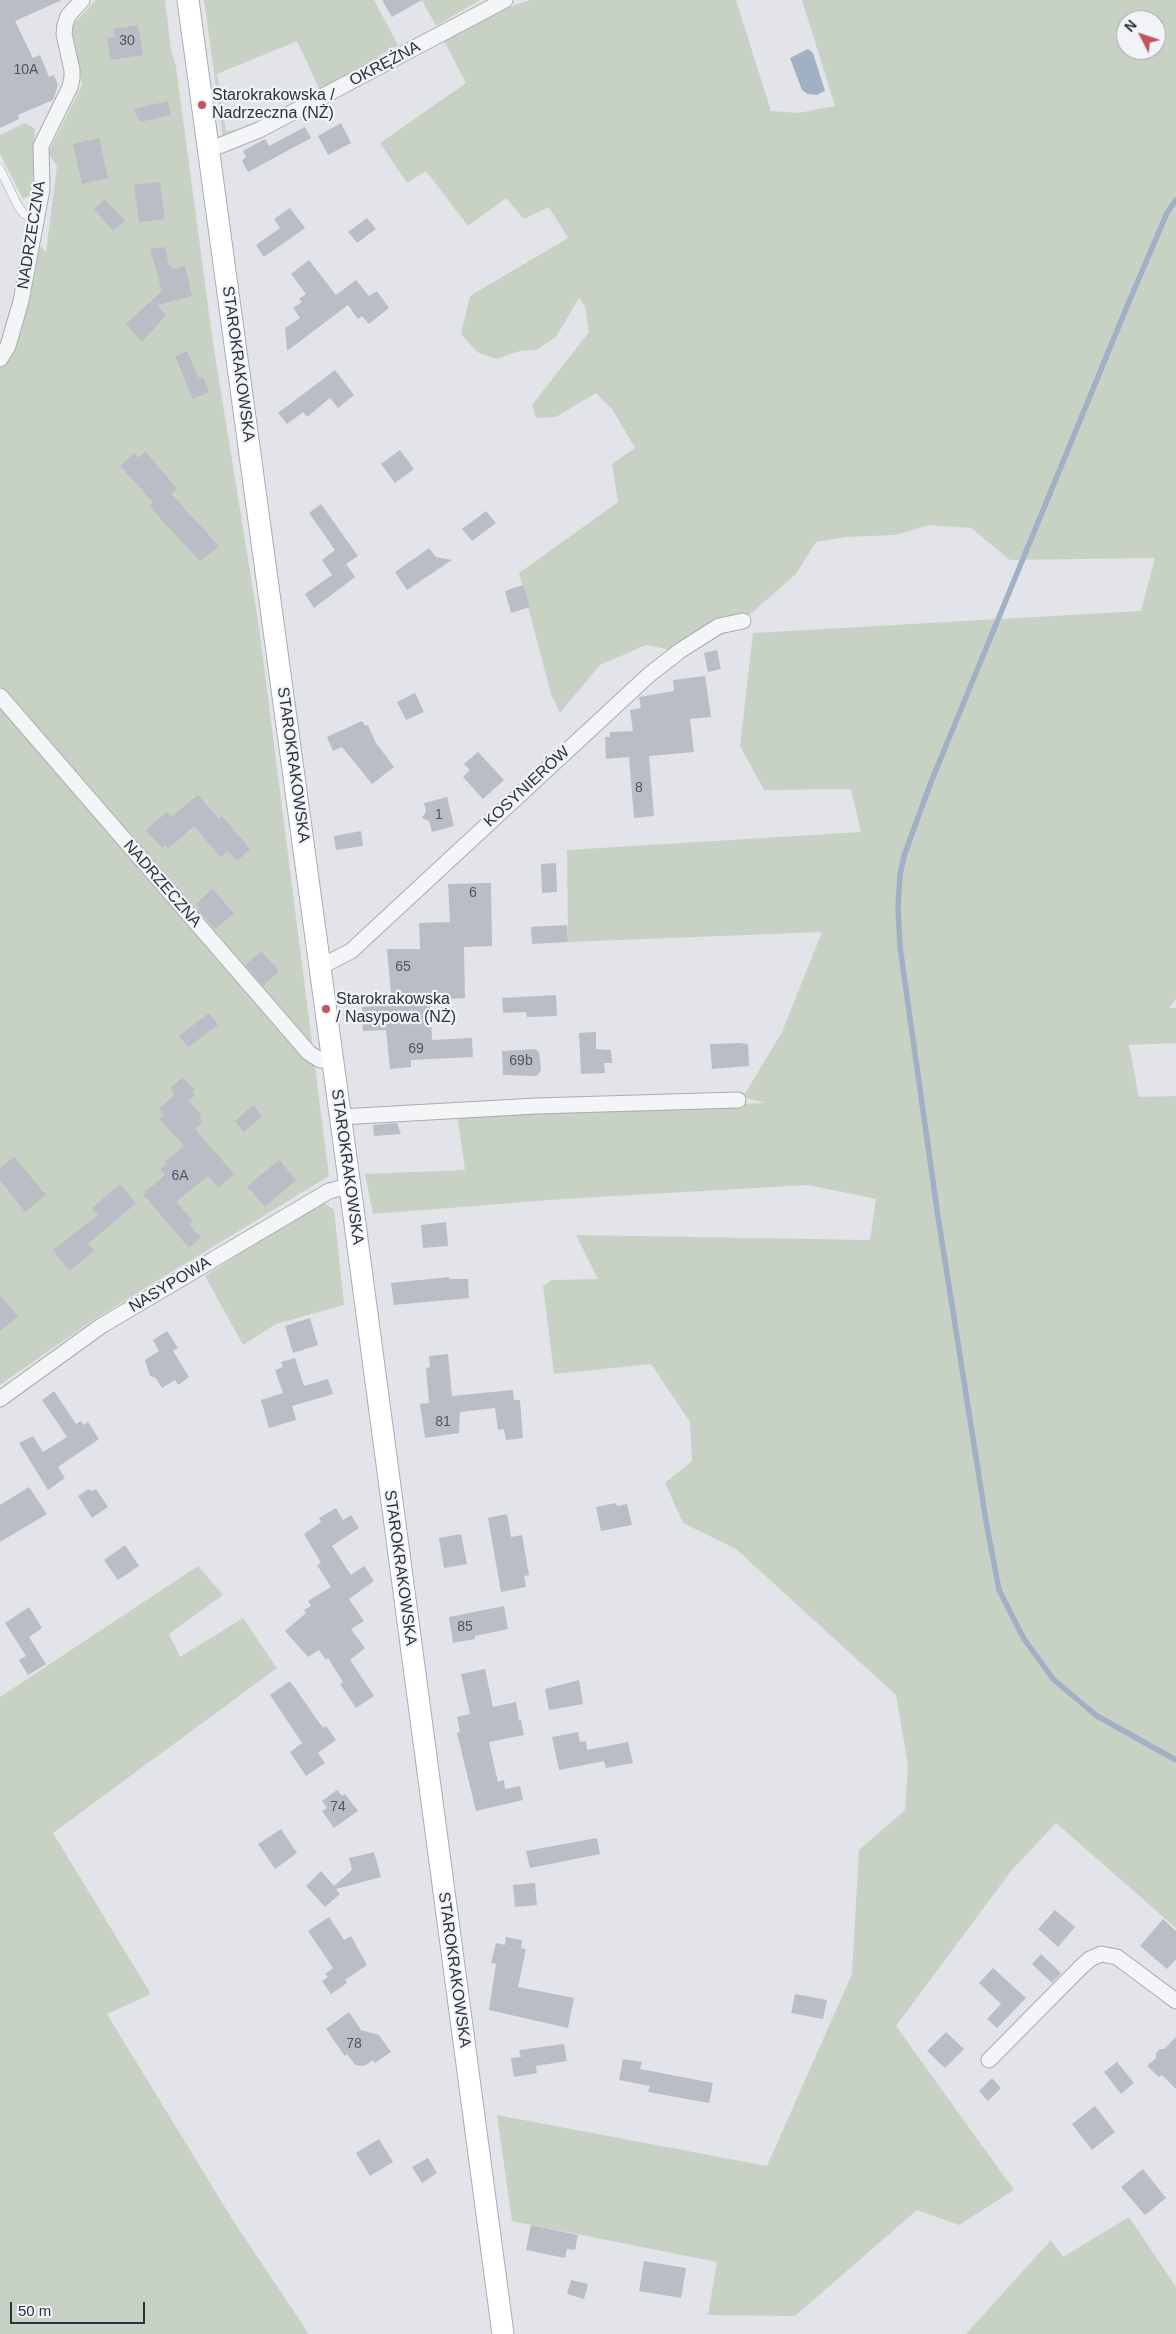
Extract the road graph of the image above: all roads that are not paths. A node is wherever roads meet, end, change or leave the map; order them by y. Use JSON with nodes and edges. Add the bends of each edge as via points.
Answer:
{"nodes":[{"id":1,"x":82,"y":0,"type":"edge"},
{"id":2,"x":188,"y":0,"type":"edge"},
{"id":3,"x":504,"y":0,"type":"edge"},
{"id":4,"x":209,"y":150,"type":"junction"},
{"id":5,"x":0,"y":169,"type":"edge"},
{"id":6,"x":35,"y":221,"type":"junction"},
{"id":7,"x":0,"y":360,"type":"edge"},
{"id":8,"x":743,"y":621,"type":"dead end"},
{"id":9,"x":0,"y":696,"type":"edge"},
{"id":10,"x":320,"y":967,"type":"junction"},
{"id":11,"x":332,"y":1060,"type":"junction"},
{"id":12,"x":738,"y":1100,"type":"dead end"},
{"id":13,"x":340,"y":1117,"type":"junction"},
{"id":14,"x":349,"y":1186,"type":"junction"},
{"id":15,"x":0,"y":1399,"type":"edge"},
{"id":16,"x":1176,"y":2001,"type":"edge"},
{"id":17,"x":989,"y":2060,"type":"dead end"},
{"id":18,"x":503,"y":2334,"type":"edge"}],
"edges":[{"from":1,"to":6,"type":"street","name":"NADRZECZNA","via":[[68,16],[65,25],[72,78],[41,146],[42,189]]},
{"from":2,"to":4,"type":"street","name":"STAROKRAKOWSKA"},
{"from":3,"to":4,"type":"street","name":"OKRĘŻNA","via":[[259,130]]},
{"from":4,"to":10,"type":"street","name":"STAROKRAKOWSKA"},
{"from":5,"to":6,"type":"lane","via":[[18,206]]},
{"from":6,"to":7,"type":"street","name":"NADRZECZNA","via":[[21,301],[8,346]]},
{"from":8,"to":10,"type":"street","name":"KOSYNIERÓW","via":[[718,626],[650,674],[351,951]]},
{"from":9,"to":11,"type":"street","name":"NADRZECZNA","via":[[308,1053],[320,1060]]},
{"from":10,"to":11,"type":"street","name":"STAROKRAKOWSKA"},
{"from":11,"to":13,"type":"street","name":"STAROKRAKOWSKA"},
{"from":12,"to":13,"type":"street","via":[[536,1106]]},
{"from":13,"to":14,"type":"street","name":"STAROKRAKOWSKA"},
{"from":14,"to":15,"type":"street","name":"NASYPOWA","via":[[329,1191],[101,1326]]},
{"from":14,"to":18,"type":"street","name":"STAROKRAKOWSKA"},
{"from":16,"to":17,"type":"street","via":[[1117,1957],[1101,1954],[1082,1966]]}]}
